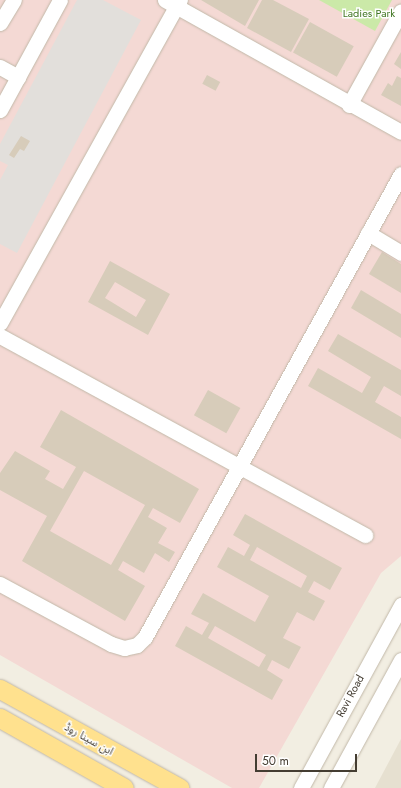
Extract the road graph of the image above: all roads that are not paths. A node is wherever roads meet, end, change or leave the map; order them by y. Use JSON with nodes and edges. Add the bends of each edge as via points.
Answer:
{"nodes":[{"id":1,"x":60,"y":0,"type":"edge"},
{"id":2,"x":11,"y":1,"type":"edge"},
{"id":3,"x":174,"y":2,"type":"edge"},
{"id":4,"x":401,"y":11,"type":"edge"},
{"id":5,"x":0,"y":23,"type":"edge"},
{"id":6,"x":0,"y":67,"type":"edge"},
{"id":7,"x":18,"y":77,"type":"junction"},
{"id":8,"x":348,"y":105,"type":"junction"},
{"id":9,"x":0,"y":110,"type":"edge"},
{"id":10,"x":401,"y":132,"type":"edge"},
{"id":11,"x":401,"y":174,"type":"edge"},
{"id":12,"x":368,"y":233,"type":"junction"},
{"id":13,"x":401,"y":253,"type":"edge"},
{"id":14,"x":0,"y":323,"type":"edge"},
{"id":15,"x":0,"y":336,"type":"edge"},
{"id":16,"x":239,"y":464,"type":"junction"},
{"id":17,"x":365,"y":535,"type":"dead end"},
{"id":18,"x":0,"y":584,"type":"edge"},
{"id":19,"x":401,"y":605,"type":"edge"},
{"id":20,"x":401,"y":660,"type":"edge"},
{"id":21,"x":0,"y":689,"type":"edge"},
{"id":22,"x":0,"y":718,"type":"edge"},
{"id":23,"x":124,"y":788,"type":"edge"},
{"id":24,"x":179,"y":788,"type":"edge"},
{"id":25,"x":301,"y":788,"type":"edge"},
{"id":26,"x":331,"y":788,"type":"edge"}],
"edges":[{"from":1,"to":7,"type":"street"},
{"from":2,"to":5,"type":"street"},
{"from":3,"to":8,"type":"street"},
{"from":3,"to":14,"type":"street"},
{"from":4,"to":8,"type":"street"},
{"from":6,"to":7,"type":"street"},
{"from":7,"to":9,"type":"street"},
{"from":8,"to":10,"type":"street"},
{"from":11,"to":12,"type":"street"},
{"from":12,"to":13,"type":"street"},
{"from":12,"to":16,"type":"street"},
{"from":15,"to":16,"type":"street"},
{"from":16,"to":17,"type":"street"},
{"from":16,"to":18,"type":"street","via":[[152,625],[137,644],[124,648],[111,644]]},
{"from":19,"to":25,"type":"street","name":"Ravi Road"},
{"from":20,"to":26,"type":"street"},
{"from":21,"to":24,"type":"main road","name":"ابن سینا روڈ"},
{"from":22,"to":23,"type":"main road"}]}
